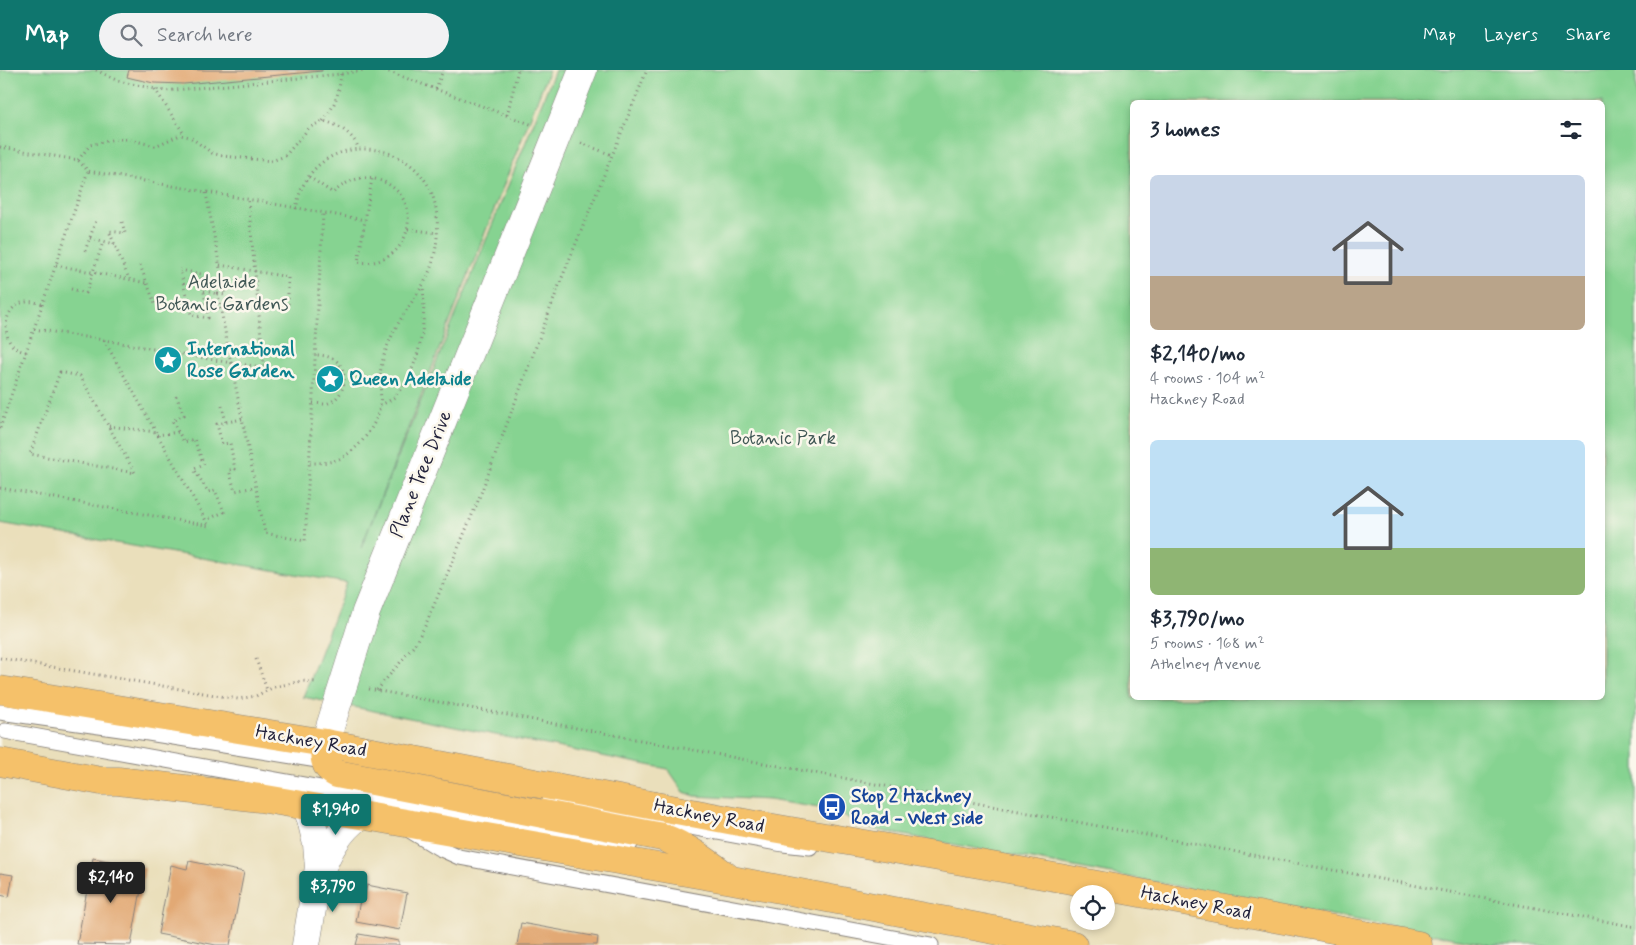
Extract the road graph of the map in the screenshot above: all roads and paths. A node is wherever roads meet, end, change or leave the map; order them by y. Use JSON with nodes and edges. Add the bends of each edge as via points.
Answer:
{"nodes":[{"id":1,"x":96,"y":70,"type":"edge"},
{"id":2,"x":365,"y":70,"type":"edge"},
{"id":3,"x":384,"y":70,"type":"edge"},
{"id":4,"x":443,"y":70,"type":"edge"},
{"id":5,"x":518,"y":70,"type":"edge"},
{"id":6,"x":584,"y":70,"type":"edge"},
{"id":7,"x":647,"y":70,"type":"edge"},
{"id":8,"x":341,"y":74,"type":"junction"},
{"id":9,"x":155,"y":89,"type":"junction"},
{"id":10,"x":436,"y":89,"type":"junction"},
{"id":11,"x":507,"y":115,"type":"junction"},
{"id":12,"x":323,"y":121,"type":"junction"},
{"id":13,"x":535,"y":126,"type":"dead end"},
{"id":14,"x":184,"y":135,"type":"junction"},
{"id":15,"x":575,"y":141,"type":"dead end"},
{"id":16,"x":0,"y":147,"type":"edge"},
{"id":17,"x":358,"y":148,"type":"junction"},
{"id":18,"x":612,"y":155,"type":"junction"},
{"id":19,"x":78,"y":160,"type":"junction"},
{"id":20,"x":88,"y":172,"type":"junction"},
{"id":21,"x":308,"y":177,"type":"junction"},
{"id":22,"x":372,"y":179,"type":"junction"},
{"id":23,"x":206,"y":193,"type":"junction"},
{"id":24,"x":248,"y":200,"type":"junction"},
{"id":25,"x":296,"y":209,"type":"junction"},
{"id":26,"x":323,"y":214,"type":"junction"},
{"id":27,"x":97,"y":218,"type":"dead end"},
{"id":28,"x":366,"y":220,"type":"junction"},
{"id":29,"x":122,"y":222,"type":"dead end"},
{"id":30,"x":408,"y":228,"type":"junction"},
{"id":31,"x":437,"y":233,"type":"junction"},
{"id":32,"x":90,"y":238,"type":"junction"},
{"id":33,"x":103,"y":242,"type":"junction"},
{"id":34,"x":115,"y":244,"type":"junction"},
{"id":35,"x":85,"y":251,"type":"dead end"},
{"id":36,"x":56,"y":265,"type":"junction"},
{"id":37,"x":140,"y":265,"type":"dead end"},
{"id":38,"x":220,"y":265,"type":"junction"},
{"id":39,"x":254,"y":271,"type":"junction"},
{"id":40,"x":94,"y":272,"type":"junction"},
{"id":41,"x":128,"y":279,"type":"junction"},
{"id":42,"x":147,"y":283,"type":"junction"},
{"id":43,"x":422,"y":285,"type":"junction"},
{"id":44,"x":71,"y":289,"type":"dead end"},
{"id":45,"x":204,"y":291,"type":"junction"},
{"id":46,"x":218,"y":294,"type":"junction"},
{"id":47,"x":257,"y":302,"type":"junction"},
{"id":48,"x":42,"y":304,"type":"junction"},
{"id":49,"x":155,"y":304,"type":"dead end"},
{"id":50,"x":34,"y":329,"type":"junction"},
{"id":51,"x":104,"y":340,"type":"junction"},
{"id":52,"x":26,"y":352,"type":"junction"},
{"id":53,"x":315,"y":355,"type":"junction"},
{"id":54,"x":230,"y":363,"type":"junction"},
{"id":55,"x":176,"y":396,"type":"dead end"},
{"id":56,"x":313,"y":403,"type":"junction"},
{"id":57,"x":380,"y":405,"type":"junction"},
{"id":58,"x":222,"y":406,"type":"dead end"},
{"id":59,"x":242,"y":419,"type":"junction"},
{"id":60,"x":226,"y":422,"type":"junction"},
{"id":61,"x":108,"y":426,"type":"junction"},
{"id":62,"x":0,"y":428,"type":"edge"},
{"id":63,"x":178,"y":432,"type":"junction"},
{"id":64,"x":156,"y":433,"type":"junction"},
{"id":65,"x":310,"y":463,"type":"junction"},
{"id":66,"x":255,"y":487,"type":"junction"},
{"id":67,"x":0,"y":488,"type":"edge"},
{"id":68,"x":206,"y":520,"type":"junction"},
{"id":69,"x":0,"y":658,"type":"edge"},
{"id":70,"x":256,"y":659,"type":"dead end"},
{"id":71,"x":343,"y":684,"type":"junction"},
{"id":72,"x":0,"y":690,"type":"edge"},
{"id":73,"x":267,"y":690,"type":"junction"},
{"id":74,"x":377,"y":690,"type":"junction"},
{"id":75,"x":0,"y":712,"type":"edge"},
{"id":76,"x":5,"y":731,"type":"dead end"},
{"id":77,"x":325,"y":752,"type":"junction"},
{"id":78,"x":0,"y":762,"type":"edge"},
{"id":79,"x":306,"y":806,"type":"junction"},
{"id":80,"x":360,"y":815,"type":"junction"},
{"id":81,"x":396,"y":822,"type":"junction"},
{"id":82,"x":698,"y":856,"type":"junction"},
{"id":83,"x":319,"y":874,"type":"junction"},
{"id":84,"x":732,"y":880,"type":"junction"},
{"id":85,"x":1636,"y":928,"type":"edge"},
{"id":86,"x":306,"y":945,"type":"edge"},
{"id":87,"x":931,"y":945,"type":"edge"},
{"id":88,"x":1073,"y":945,"type":"edge"},
{"id":89,"x":1418,"y":945,"type":"edge"}],
"edges":[{"from":1,"to":9,"type":"path","via":[[118,81]]},
{"from":2,"to":8,"type":"path"},
{"from":3,"to":10,"type":"path"},
{"from":4,"to":10,"type":"path"},
{"from":5,"to":11,"type":"path"},
{"from":6,"to":71,"type":"street","name":"Plane Tree Drive","via":[[366,612]]},
{"from":7,"to":18,"type":"path"},
{"from":8,"to":9,"type":"path","via":[[165,91]]},
{"from":8,"to":12,"type":"path","via":[[339,93]]},
{"from":9,"to":14,"type":"path"},
{"from":10,"to":11,"type":"path"},
{"from":11,"to":13,"type":"path"},
{"from":12,"to":14,"type":"path","via":[[310,127],[285,156],[272,161],[212,153]]},
{"from":12,"to":17,"type":"path","via":[[337,125],[357,142]]},
{"from":14,"to":19,"type":"path","via":[[155,146],[128,139],[107,140],[90,145]]},
{"from":15,"to":18,"type":"path"},
{"from":16,"to":19,"type":"path"},
{"from":17,"to":21,"type":"path","via":[[332,155]]},
{"from":17,"to":31,"type":"path","via":[[397,156],[419,173],[434,198]]},
{"from":18,"to":74,"type":"path","via":[[436,602],[413,647]]},
{"from":19,"to":20,"type":"path"},
{"from":20,"to":23,"type":"path"},
{"from":20,"to":36,"type":"path"},
{"from":21,"to":22,"type":"path","via":[[333,193],[354,179]]},
{"from":21,"to":25,"type":"path"},
{"from":22,"to":28,"type":"path"},
{"from":22,"to":30,"type":"path","via":[[384,182],[398,192],[408,209]]},
{"from":23,"to":24,"type":"path"},
{"from":23,"to":38,"type":"path"},
{"from":24,"to":25,"type":"path"},
{"from":24,"to":39,"type":"path"},
{"from":25,"to":26,"type":"path"},
{"from":26,"to":28,"type":"path"},
{"from":26,"to":53,"type":"path"},
{"from":27,"to":32,"type":"path"},
{"from":28,"to":30,"type":"path","via":[[358,262],[374,262],[399,249]]},
{"from":29,"to":34,"type":"path","via":[[125,233],[109,231]]},
{"from":30,"to":31,"type":"path"},
{"from":31,"to":43,"type":"path","via":[[430,272]]},
{"from":32,"to":33,"type":"path"},
{"from":32,"to":35,"type":"path"},
{"from":33,"to":34,"type":"path"},
{"from":33,"to":40,"type":"path"},
{"from":34,"to":41,"type":"path"},
{"from":36,"to":40,"type":"path"},
{"from":36,"to":48,"type":"path"},
{"from":37,"to":42,"type":"path"},
{"from":38,"to":39,"type":"path"},
{"from":38,"to":46,"type":"path","via":[[225,295]]},
{"from":39,"to":47,"type":"path"},
{"from":39,"to":47,"type":"path","via":[[288,277],[288,306]]},
{"from":40,"to":41,"type":"path"},
{"from":40,"to":44,"type":"path","via":[[86,293]]},
{"from":41,"to":42,"type":"path"},
{"from":42,"to":49,"type":"path"},
{"from":43,"to":57,"type":"path","via":[[403,313],[385,351],[380,374]]},
{"from":43,"to":57,"type":"path","via":[[424,314],[415,363],[393,399]]},
{"from":45,"to":45,"type":"path","via":[[202,274],[180,270],[191,315],[208,318]]},
{"from":45,"to":46,"type":"path"},
{"from":46,"to":54,"type":"path"},
{"from":47,"to":54,"type":"path","via":[[264,368]]},
{"from":48,"to":50,"type":"path"},
{"from":48,"to":52,"type":"path","via":[[20,303],[8,312],[4,320],[4,336],[8,343]]},
{"from":50,"to":51,"type":"path"},
{"from":50,"to":52,"type":"path"},
{"from":51,"to":54,"type":"path"},
{"from":51,"to":64,"type":"path"},
{"from":52,"to":62,"type":"path"},
{"from":53,"to":56,"type":"path"},
{"from":53,"to":56,"type":"path","via":[[334,359],[344,371],[345,379],[335,398],[324,404]]},
{"from":54,"to":59,"type":"path"},
{"from":55,"to":63,"type":"path","via":[[184,415],[172,421]]},
{"from":56,"to":65,"type":"path"},
{"from":57,"to":65,"type":"path","via":[[370,429],[348,454],[330,462]]},
{"from":58,"to":60,"type":"path"},
{"from":59,"to":60,"type":"path"},
{"from":59,"to":66,"type":"path"},
{"from":60,"to":66,"type":"path","via":[[217,424],[222,444],[230,443],[235,469],[229,470],[235,491]]},
{"from":61,"to":61,"type":"path","via":[[80,376],[60,372],[30,454],[135,473]]},
{"from":61,"to":64,"type":"path"},
{"from":63,"to":64,"type":"path"},
{"from":63,"to":68,"type":"path","via":[[184,442],[194,439],[204,465],[194,469],[208,492],[215,490],[224,512]]},
{"from":64,"to":68,"type":"path"},
{"from":65,"to":66,"type":"path","via":[[305,541],[265,533]]},
{"from":67,"to":68,"type":"path","via":[[209,526]]},
{"from":69,"to":73,"type":"path","via":[[238,699]]},
{"from":70,"to":73,"type":"path"},
{"from":71,"to":73,"type":"path","via":[[302,681]]},
{"from":71,"to":74,"type":"path"},
{"from":71,"to":77,"type":"street","name":"Plane Tree Drive"},
{"from":72,"to":77,"type":"highway","name":"Hackney Road"},
{"from":74,"to":85,"type":"path"},
{"from":75,"to":77,"type":"lane","via":[[142,732]]},
{"from":76,"to":82,"type":"lane"},
{"from":77,"to":82,"type":"highway","via":[[330,770],[342,776],[662,837]]},
{"from":77,"to":89,"type":"highway","name":"Hackney Road","via":[[1060,878]]},
{"from":78,"to":79,"type":"highway","via":[[101,781]]},
{"from":79,"to":80,"type":"highway"},
{"from":79,"to":83,"type":"street","via":[[317,844]]},
{"from":80,"to":81,"type":"highway"},
{"from":80,"to":83,"type":"street","via":[[340,834]]},
{"from":81,"to":84,"type":"highway"},
{"from":81,"to":87,"type":"lane","via":[[459,858]]},
{"from":82,"to":84,"type":"highway"},
{"from":83,"to":86,"type":"street"},
{"from":84,"to":88,"type":"highway"}]}
